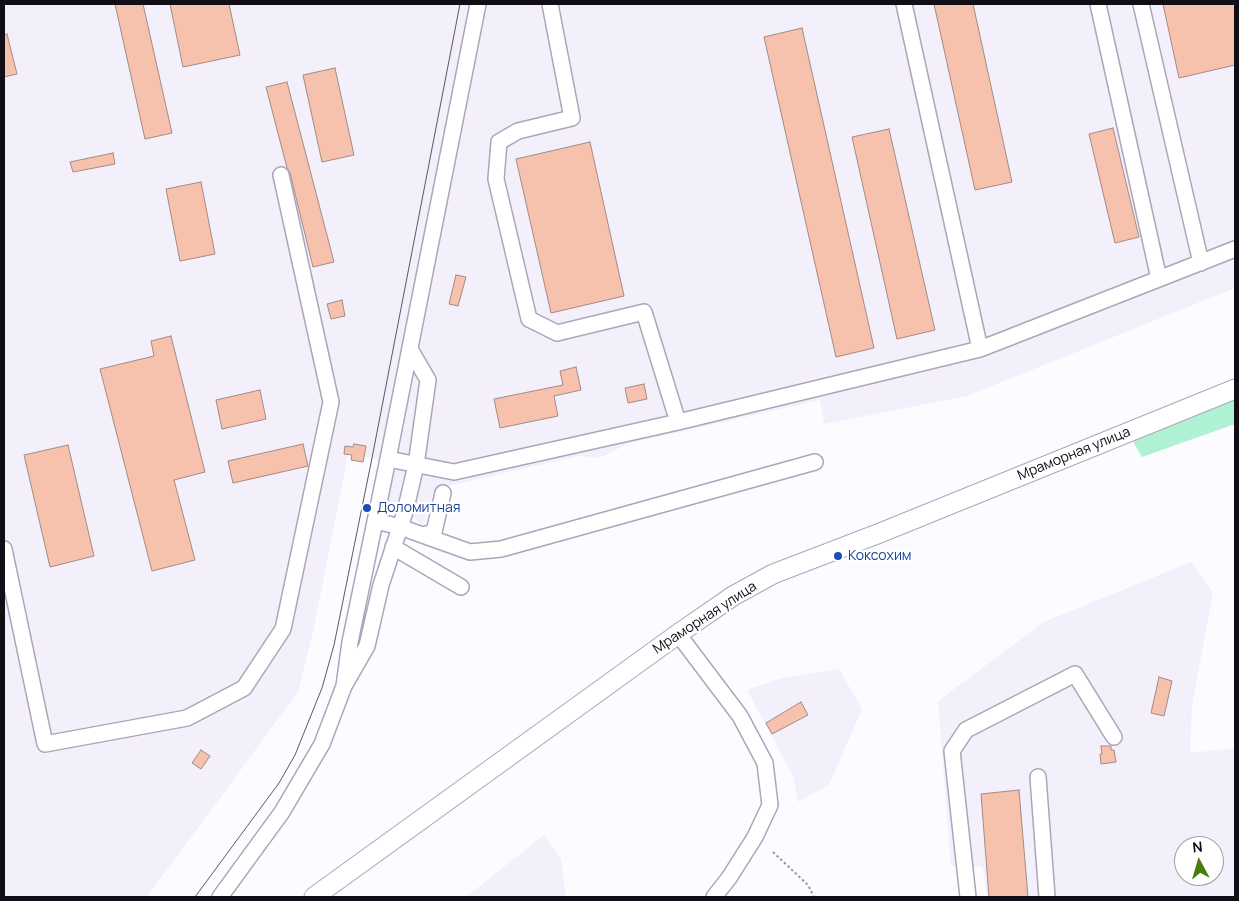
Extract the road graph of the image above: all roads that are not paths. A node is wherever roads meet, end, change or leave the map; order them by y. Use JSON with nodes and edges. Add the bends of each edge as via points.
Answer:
{"nodes":[{"id":1,"x":478,"y":4,"type":"edge"},
{"id":2,"x":550,"y":4,"type":"edge"},
{"id":3,"x":904,"y":4,"type":"edge"},
{"id":4,"x":1098,"y":4,"type":"edge"},
{"id":5,"x":1141,"y":4,"type":"edge"},
{"id":6,"x":281,"y":175,"type":"dead end"},
{"id":7,"x":1235,"y":249,"type":"edge"},
{"id":8,"x":1201,"y":263,"type":"junction"},
{"id":9,"x":1159,"y":279,"type":"junction"},
{"id":10,"x":410,"y":349,"type":"junction"},
{"id":11,"x":980,"y":349,"type":"junction"},
{"id":12,"x":1235,"y":389,"type":"edge"},
{"id":13,"x":678,"y":422,"type":"junction"},
{"id":14,"x":388,"y":459,"type":"junction"},
{"id":15,"x":815,"y":462,"type":"dead end"},
{"id":16,"x":416,"y":465,"type":"junction"},
{"id":17,"x":443,"y":493,"type":"dead end"},
{"id":18,"x":376,"y":520,"type":"junction"},
{"id":19,"x":400,"y":527,"type":"junction"},
{"id":20,"x":423,"y":535,"type":"junction"},
{"id":21,"x":393,"y":547,"type":"junction"},
{"id":22,"x":4,"y":549,"type":"edge"},
{"id":23,"x":461,"y":587,"type":"dead end"},
{"id":24,"x":678,"y":634,"type":"junction"},
{"id":25,"x":344,"y":686,"type":"junction"},
{"id":26,"x":1114,"y":737,"type":"dead end"},
{"id":27,"x":1038,"y":777,"type":"dead end"},
{"id":28,"x":220,"y":897,"type":"edge"},
{"id":29,"x":314,"y":897,"type":"edge"},
{"id":30,"x":714,"y":897,"type":"edge"},
{"id":31,"x":968,"y":897,"type":"edge"},
{"id":32,"x":1046,"y":897,"type":"edge"}],
"edges":[{"from":1,"to":10,"type":"street"},
{"from":2,"to":13,"type":"street","via":[[572,118],[518,131],[499,142],[496,180],[529,319],[557,333],[644,312]]},
{"from":3,"to":11,"type":"street"},
{"from":4,"to":9,"type":"street"},
{"from":5,"to":8,"type":"street"},
{"from":6,"to":22,"type":"street","via":[[331,402],[283,629],[244,688],[187,718],[44,744]]},
{"from":7,"to":8,"type":"street"},
{"from":8,"to":9,"type":"street"},
{"from":9,"to":11,"type":"street"},
{"from":10,"to":14,"type":"street"},
{"from":10,"to":16,"type":"street","via":[[428,380]]},
{"from":11,"to":13,"type":"street"},
{"from":12,"to":24,"type":"main road","name":"Мраморная улица","via":[[773,574],[733,596]]},
{"from":13,"to":16,"type":"street","via":[[454,472]]},
{"from":14,"to":16,"type":"street"},
{"from":14,"to":18,"type":"street"},
{"from":15,"to":20,"type":"street","via":[[500,549],[470,552]]},
{"from":16,"to":19,"type":"street"},
{"from":17,"to":20,"type":"street","via":[[434,532]]},
{"from":18,"to":19,"type":"street"},
{"from":18,"to":25,"type":"street"},
{"from":19,"to":20,"type":"street"},
{"from":19,"to":21,"type":"street"},
{"from":21,"to":23,"type":"street"},
{"from":21,"to":25,"type":"street","via":[[380,585],[367,646]]},
{"from":24,"to":29,"type":"main road","name":"Мраморная улица"},
{"from":24,"to":30,"type":"street","via":[[740,716],[765,763],[770,805],[755,837]]},
{"from":25,"to":28,"type":"street","via":[[322,744],[282,812]]},
{"from":26,"to":31,"type":"street","via":[[1075,674],[966,730],[952,751]]},
{"from":27,"to":32,"type":"street"}]}
